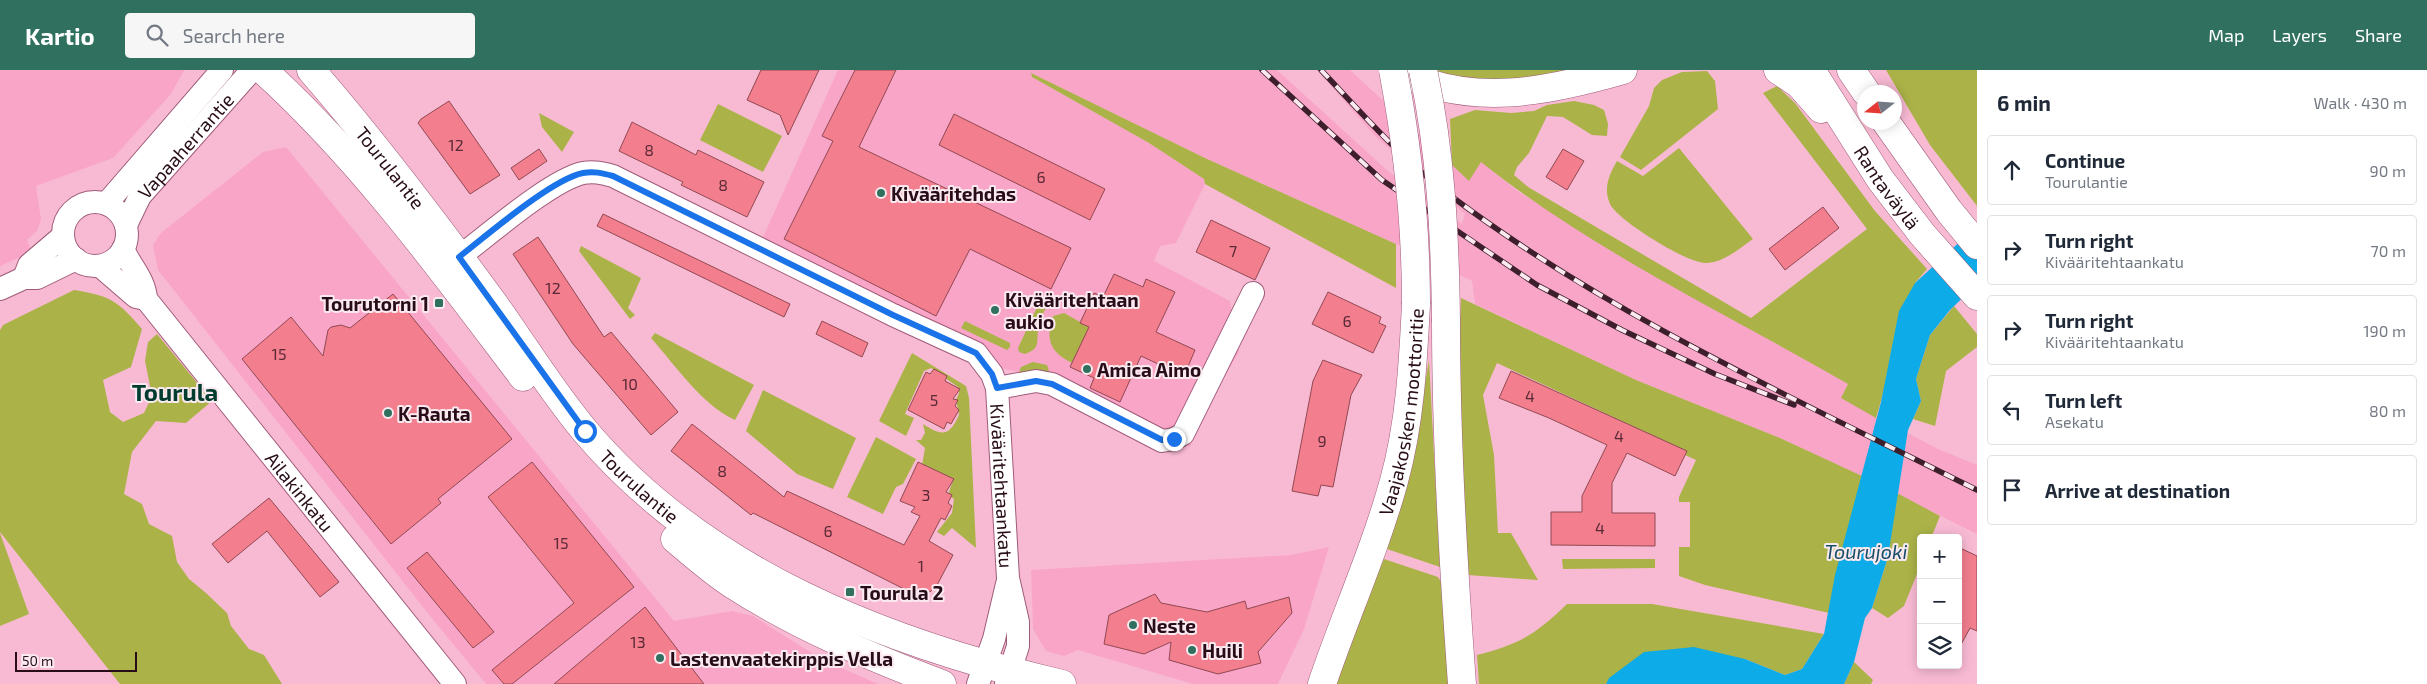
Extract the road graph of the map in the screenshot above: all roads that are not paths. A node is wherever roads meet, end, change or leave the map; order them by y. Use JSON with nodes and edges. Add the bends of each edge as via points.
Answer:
{"nodes":[{"id":1,"x":252,"y":70,"type":"edge"},
{"id":2,"x":263,"y":70,"type":"edge"},
{"id":3,"x":311,"y":70,"type":"edge"},
{"id":4,"x":1395,"y":70,"type":"edge"},
{"id":5,"x":1423,"y":70,"type":"edge"},
{"id":6,"x":1624,"y":70,"type":"edge"},
{"id":7,"x":1778,"y":70,"type":"edge"},
{"id":8,"x":1811,"y":70,"type":"edge"},
{"id":9,"x":1851,"y":70,"type":"edge"},
{"id":10,"x":1865,"y":70,"type":"edge"},
{"id":11,"x":216,"y":74,"type":"edge"},
{"id":12,"x":1861,"y":85,"type":"edge"},
{"id":13,"x":1873,"y":85,"type":"edge"},
{"id":14,"x":1891,"y":130,"type":"edge"},
{"id":15,"x":1897,"y":130,"type":"edge"},
{"id":16,"x":1918,"y":169,"type":"junction"},
{"id":17,"x":1880,"y":179,"type":"junction"},
{"id":18,"x":106,"y":204,"type":"junction"},
{"id":19,"x":126,"y":225,"type":"junction"},
{"id":20,"x":63,"y":236,"type":"junction"},
{"id":21,"x":1977,"y":245,"type":"edge"},
{"id":22,"x":123,"y":248,"type":"junction"},
{"id":23,"x":459,"y":257,"type":"junction"},
{"id":24,"x":76,"y":259,"type":"junction"},
{"id":25,"x":100,"y":266,"type":"junction"},
{"id":26,"x":24,"y":278,"type":"junction"},
{"id":27,"x":0,"y":290,"type":"edge"},
{"id":28,"x":1253,"y":293,"type":"dead end"},
{"id":29,"x":1977,"y":296,"type":"edge"},
{"id":30,"x":146,"y":300,"type":"junction"},
{"id":31,"x":997,"y":388,"type":"junction"},
{"id":32,"x":995,"y":676,"type":"edge"},
{"id":33,"x":455,"y":684,"type":"edge"},
{"id":34,"x":942,"y":684,"type":"edge"},
{"id":35,"x":1062,"y":684,"type":"edge"},
{"id":36,"x":1322,"y":684,"type":"edge"},
{"id":37,"x":1462,"y":684,"type":"edge"}],
"edges":[{"from":1,"to":19,"type":"street","name":"Vapaaherrantie","via":[[140,196]]},
{"from":2,"to":34,"type":"main road","name":"Tourulantie","via":[[302,106],[381,194],[565,432],[606,480],[732,584],[844,644]]},
{"from":3,"to":23,"type":"main road","name":"Tourulantie","via":[[383,156]]},
{"from":4,"to":6,"type":"main road","via":[[1412,78],[1477,93],[1508,93],[1570,85]]},
{"from":4,"to":36,"type":"main road","name":"Vaajakosken moottoritie","bridge":true,"via":[[1416,240],[1416,304],[1407,421],[1395,480]]},
{"from":5,"to":37,"type":"main road","name":"Vaajakosken moottoritie","bridge":true,"via":[[1441,178],[1446,414]]},
{"from":7,"to":17,"type":"main road","via":[[1799,84]]},
{"from":8,"to":17,"type":"main road","name":"Rantaväylä"},
{"from":9,"to":12,"type":"main road"},
{"from":10,"to":13,"type":"main road"},
{"from":11,"to":18,"type":"street","name":"Vapaaherrantie"},
{"from":14,"to":16,"type":"main road","name":"Rantaväylä"},
{"from":15,"to":16,"type":"main road"},
{"from":16,"to":21,"type":"main road","name":"Rantaväylä"},
{"from":17,"to":29,"type":"main road","name":"Rantaväylä","via":[[1922,234]]},
{"from":18,"to":19,"type":"street"},
{"from":18,"to":20,"type":"street","via":[[96,202],[80,206],[67,218]]},
{"from":19,"to":22,"type":"street"},
{"from":20,"to":24,"type":"street","via":[[65,245]]},
{"from":20,"to":26,"type":"street","via":[[29,265]]},
{"from":22,"to":25,"type":"street"},
{"from":22,"to":30,"type":"street","name":"Ailakinkatu","via":[[145,285]]},
{"from":23,"to":31,"type":"street","name":"Kivääritehtaankatu","via":[[568,178],[596,171],[613,176],[976,353],[992,374]]},
{"from":23,"to":32,"type":"main road","name":"Tourulantie","via":[[585,431],[618,465],[699,536],[745,566],[845,615]]},
{"from":24,"to":25,"type":"street"},
{"from":24,"to":26,"type":"street","via":[[37,278]]},
{"from":25,"to":30,"type":"street","name":"Ailakinkatu","via":[[136,297]]},
{"from":26,"to":27,"type":"street"},
{"from":28,"to":31,"type":"street","via":[[1183,434],[1174,439],[1162,440],[1052,384],[1036,381]]},
{"from":30,"to":33,"type":"street","name":"Ailakinkatu"},
{"from":31,"to":32,"type":"street","name":"Kivääritehtaankatu","via":[[1008,578],[994,639]]},
{"from":32,"to":35,"type":"main road","name":"Tourulantie"}]}
